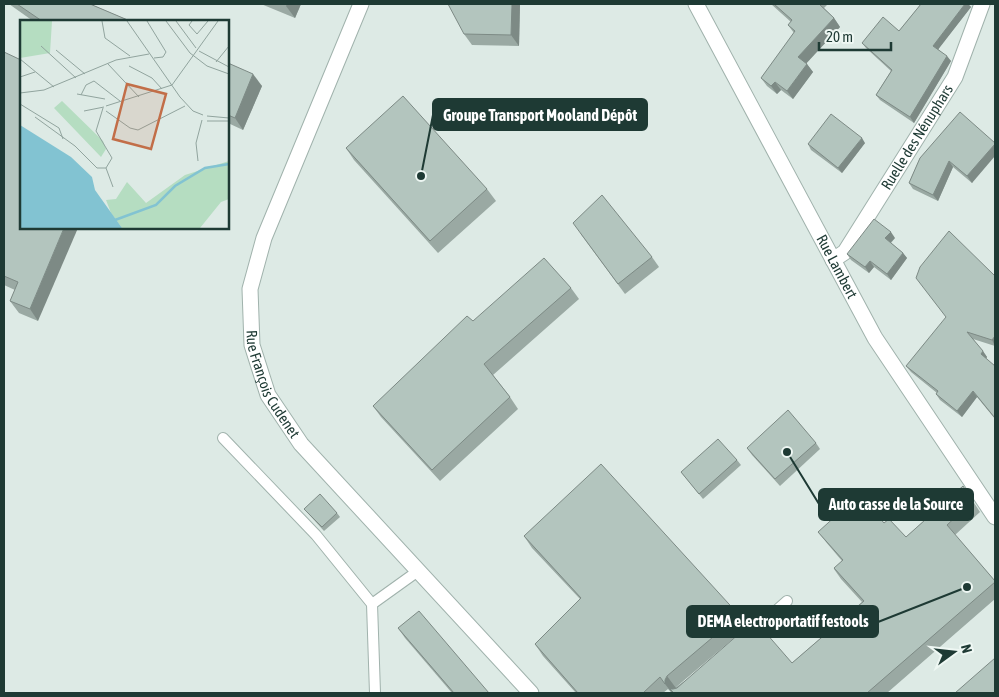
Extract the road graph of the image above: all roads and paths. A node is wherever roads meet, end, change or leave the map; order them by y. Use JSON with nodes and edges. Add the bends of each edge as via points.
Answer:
{"nodes":[{"id":1,"x":361,"y":4,"type":"edge"},
{"id":2,"x":696,"y":4,"type":"edge"},
{"id":3,"x":982,"y":4,"type":"edge"},
{"id":4,"x":833,"y":260,"type":"junction"},
{"id":5,"x":223,"y":438,"type":"dead end"},
{"id":6,"x":995,"y":517,"type":"edge"},
{"id":7,"x":418,"y":571,"type":"junction"},
{"id":8,"x":787,"y":601,"type":"dead end"},
{"id":9,"x":372,"y":604,"type":"junction"},
{"id":10,"x":737,"y":644,"type":"edge"},
{"id":11,"x":375,"y":693,"type":"edge"},
{"id":12,"x":531,"y":693,"type":"edge"}],
"edges":[{"from":1,"to":7,"type":"street","name":"Rue François Cudenet","via":[[264,238],[250,289],[252,345],[268,395],[302,444]]},
{"from":2,"to":4,"type":"street","name":"Rue Lambert"},
{"from":3,"to":4,"type":"street","name":"Ruelle des Nénuphars","via":[[955,77],[845,252]]},
{"from":4,"to":6,"type":"street","name":"Rue Lambert","via":[[875,338]]},
{"from":5,"to":9,"type":"lane","via":[[316,535]]},
{"from":7,"to":9,"type":"lane"},
{"from":7,"to":12,"type":"street","name":"Rue François Cudenet"},
{"from":8,"to":10,"type":"lane"},
{"from":9,"to":11,"type":"lane"}]}
